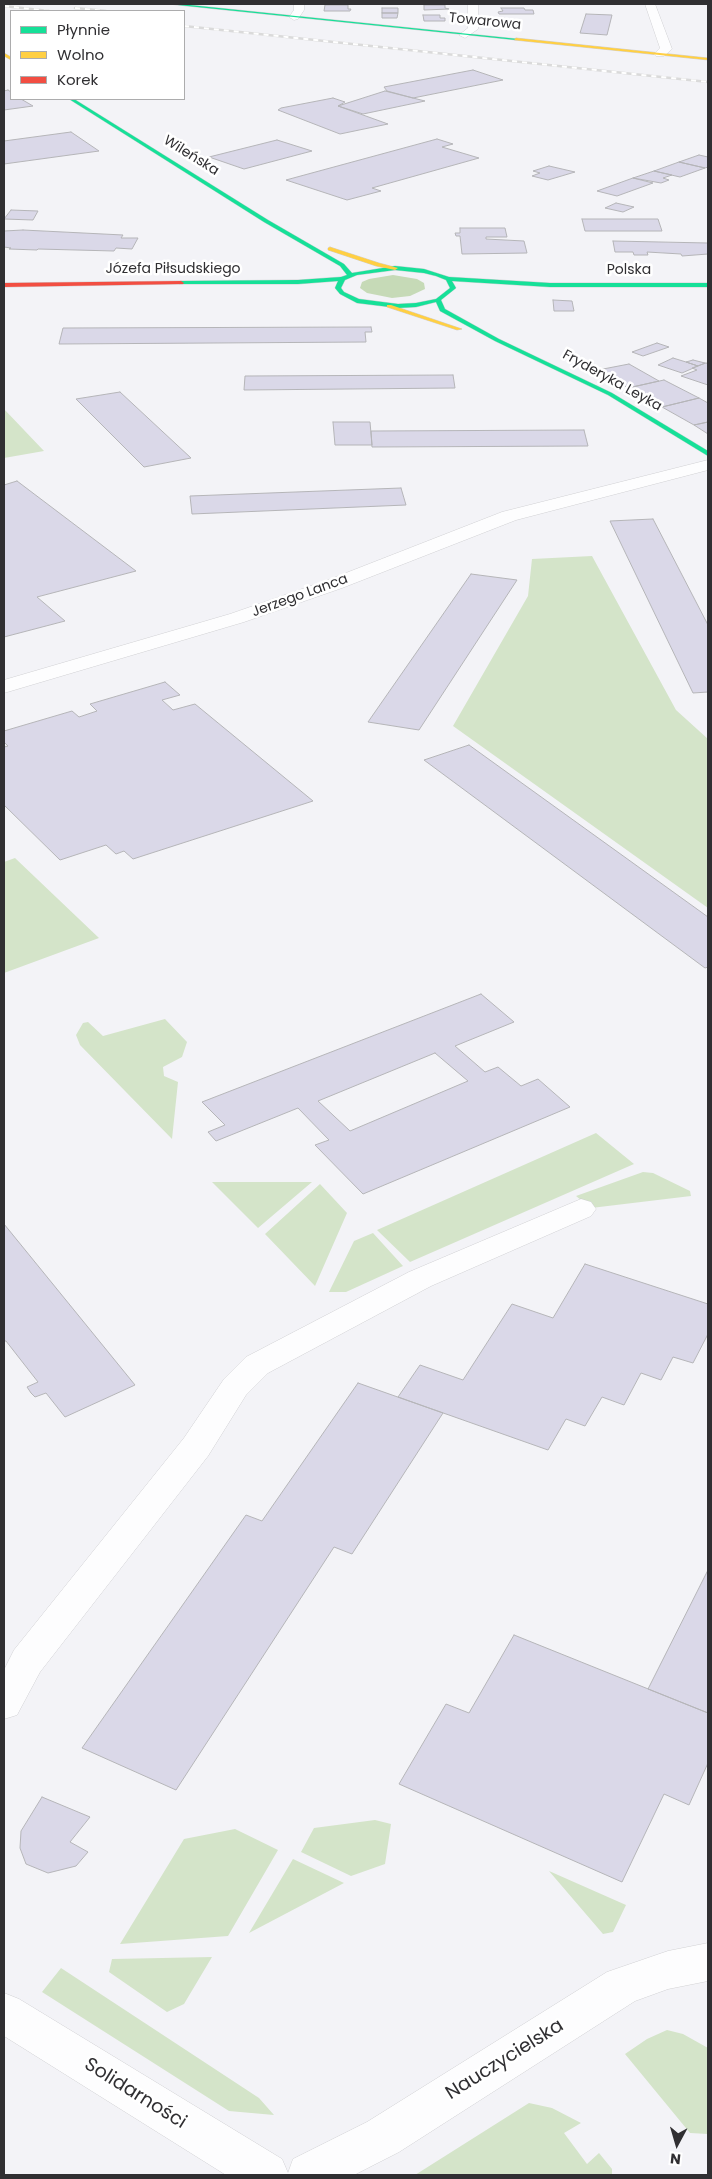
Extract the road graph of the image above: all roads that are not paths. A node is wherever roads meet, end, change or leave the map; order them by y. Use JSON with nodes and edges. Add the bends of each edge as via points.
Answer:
{"nodes":[{"id":1,"x":170,"y":4,"type":"edge"},
{"id":2,"x":299,"y":4,"type":"edge"},
{"id":3,"x":474,"y":4,"type":"edge"},
{"id":4,"x":650,"y":4,"type":"edge"},
{"id":5,"x":294,"y":17,"type":"junction"},
{"id":6,"x":465,"y":35,"type":"junction"},
{"id":7,"x":660,"y":54,"type":"junction"},
{"id":8,"x":708,"y":59,"type":"edge"},
{"id":9,"x":73,"y":100,"type":"edge"},
{"id":10,"x":295,"y":238,"type":"junction"},
{"id":11,"x":395,"y":268,"type":"junction"},
{"id":12,"x":346,"y":277,"type":"junction"},
{"id":13,"x":448,"y":279,"type":"junction"},
{"id":14,"x":4,"y":285,"type":"edge"},
{"id":15,"x":550,"y":285,"type":"junction"},
{"id":16,"x":708,"y":285,"type":"edge"},
{"id":17,"x":4,"y":292,"type":"edge"},
{"id":18,"x":450,"y":292,"type":"junction"},
{"id":19,"x":342,"y":293,"type":"junction"},
{"id":20,"x":438,"y":300,"type":"junction"},
{"id":21,"x":389,"y":306,"type":"junction"},
{"id":22,"x":497,"y":340,"type":"junction"},
{"id":23,"x":708,"y":454,"type":"edge"},
{"id":24,"x":708,"y":465,"type":"edge"},
{"id":25,"x":708,"y":481,"type":"edge"},
{"id":26,"x":592,"y":494,"type":"junction"},
{"id":27,"x":4,"y":687,"type":"edge"},
{"id":28,"x":580,"y":1209,"type":"dead end"},
{"id":29,"x":4,"y":1704,"type":"edge"},
{"id":30,"x":708,"y":1962,"type":"edge"},
{"id":31,"x":4,"y":2013,"type":"edge"},
{"id":32,"x":266,"y":2175,"type":"edge"},
{"id":33,"x":309,"y":2175,"type":"edge"}],
"edges":[{"from":1,"to":5,"type":"street","name":"Towarowa"},
{"from":2,"to":5,"type":"street"},
{"from":3,"to":6,"type":"street","via":[[474,29]]},
{"from":4,"to":7,"type":"street","via":[[666,48]]},
{"from":5,"to":6,"type":"street","name":"Towarowa"},
{"from":6,"to":7,"type":"street","name":"Towarowa"},
{"from":7,"to":8,"type":"street","name":"Towarowa"},
{"from":9,"to":10,"type":"street","name":"Wileńska"},
{"from":10,"to":11,"type":"street","name":"Wileńska"},
{"from":10,"to":12,"type":"street","name":"Wileńska","via":[[342,265],[348,270]]},
{"from":11,"to":12,"type":"street","name":"Józefa Piłsudskiego","via":[[370,270]]},
{"from":11,"to":13,"type":"street","name":"Polska","via":[[424,271]]},
{"from":12,"to":14,"type":"street","name":"Józefa Piłsudskiego","via":[[298,282]]},
{"from":12,"to":19,"type":"street","via":[[338,288]]},
{"from":13,"to":15,"type":"street","name":"Polska"},
{"from":13,"to":18,"type":"street","via":[[453,288]]},
{"from":15,"to":16,"type":"street","name":"Polska"},
{"from":15,"to":18,"type":"street","name":"Polska"},
{"from":17,"to":19,"type":"street","name":"Józefa Piłsudskiego","via":[[296,290]]},
{"from":18,"to":20,"type":"street"},
{"from":19,"to":21,"type":"street","via":[[364,303]]},
{"from":20,"to":21,"type":"street"},
{"from":20,"to":22,"type":"street","name":"Fryderyka Leyka","via":[[442,310]]},
{"from":21,"to":22,"type":"street","name":"Fryderyka Leyka"},
{"from":22,"to":23,"type":"street","name":"Fryderyka Leyka","via":[[610,394]]},
{"from":24,"to":26,"type":"street","name":"Jerzego Lanca"},
{"from":25,"to":26,"type":"street","name":"Jerzego Lanca"},
{"from":26,"to":27,"type":"street","name":"Jerzego Lanca","via":[[509,516],[335,584],[237,618]]},
{"from":28,"to":29,"type":"street","via":[[420,1278],[257,1365],[235,1387],[196,1447],[27,1661]]},
{"from":30,"to":33,"type":"street","name":"Nauczycielska","via":[[668,1970],[622,1986],[382,2137]]},
{"from":31,"to":32,"type":"street","name":"Solidarności"}]}
